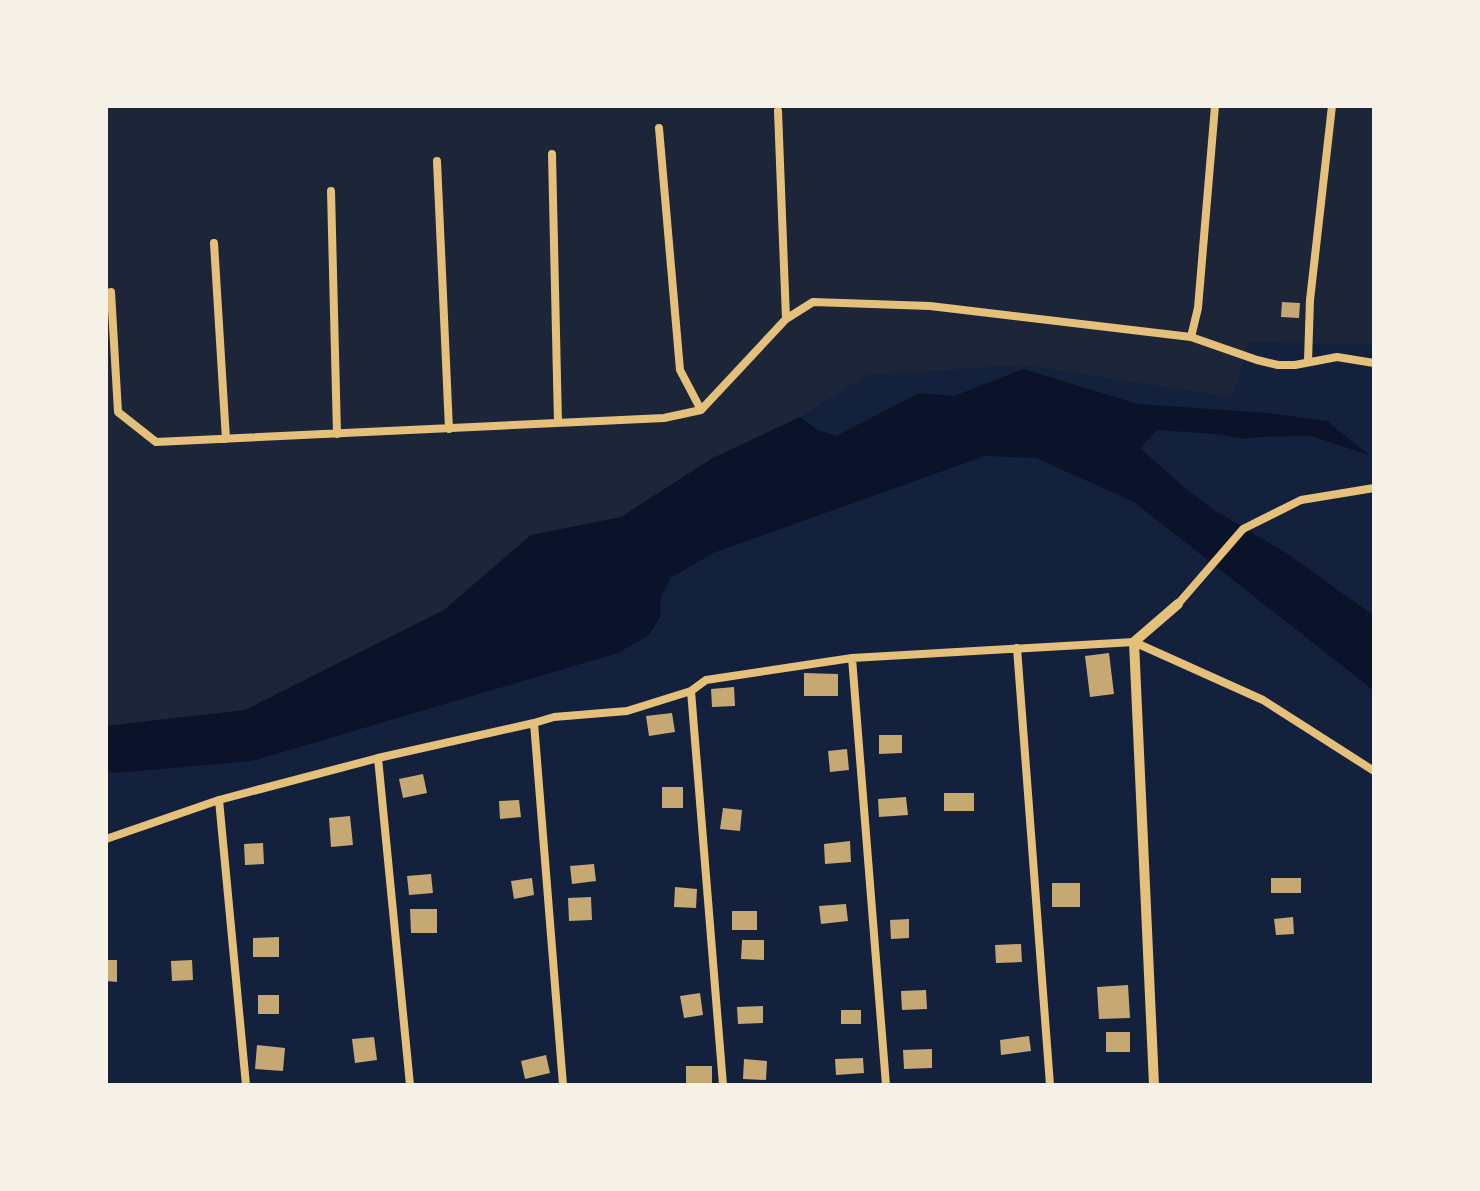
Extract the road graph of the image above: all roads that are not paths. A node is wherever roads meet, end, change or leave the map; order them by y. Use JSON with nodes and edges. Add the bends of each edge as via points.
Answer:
{"nodes":[{"id":1,"x":1215,"y":106,"type":"edge"},
{"id":2,"x":1332,"y":106,"type":"edge"},
{"id":3,"x":778,"y":111,"type":"dead end"},
{"id":4,"x":659,"y":128,"type":"dead end"},
{"id":5,"x":552,"y":154,"type":"dead end"},
{"id":6,"x":437,"y":161,"type":"dead end"},
{"id":7,"x":331,"y":191,"type":"dead end"},
{"id":8,"x":214,"y":243,"type":"dead end"},
{"id":9,"x":111,"y":292,"type":"dead end"},
{"id":10,"x":786,"y":319,"type":"junction"},
{"id":11,"x":1191,"y":337,"type":"junction"},
{"id":12,"x":1308,"y":361,"type":"junction"},
{"id":13,"x":1374,"y":363,"type":"edge"},
{"id":14,"x":701,"y":410,"type":"junction"},
{"id":15,"x":558,"y":423,"type":"junction"},
{"id":16,"x":449,"y":429,"type":"junction"},
{"id":17,"x":337,"y":434,"type":"junction"},
{"id":18,"x":226,"y":439,"type":"junction"},
{"id":19,"x":1374,"y":488,"type":"edge"},
{"id":20,"x":1178,"y":604,"type":"joint"},
{"id":21,"x":1134,"y":642,"type":"junction"},
{"id":22,"x":1017,"y":648,"type":"junction"},
{"id":23,"x":852,"y":658,"type":"junction"},
{"id":24,"x":691,"y":691,"type":"junction"},
{"id":25,"x":534,"y":723,"type":"junction"},
{"id":26,"x":378,"y":758,"type":"junction"},
{"id":27,"x":1374,"y":771,"type":"edge"},
{"id":28,"x":219,"y":800,"type":"junction"},
{"id":29,"x":106,"y":839,"type":"edge"},
{"id":30,"x":246,"y":1085,"type":"edge"},
{"id":31,"x":410,"y":1085,"type":"edge"},
{"id":32,"x":563,"y":1085,"type":"edge"},
{"id":33,"x":723,"y":1085,"type":"edge"},
{"id":34,"x":886,"y":1085,"type":"edge"},
{"id":35,"x":1050,"y":1085,"type":"edge"},
{"id":36,"x":1154,"y":1085,"type":"edge"}],
"edges":[{"from":1,"to":11,"type":"street"},
{"from":2,"to":12,"type":"street"},
{"from":3,"to":10,"type":"street"},
{"from":4,"to":14,"type":"street","via":[[680,370]]},
{"from":5,"to":15,"type":"street"},
{"from":6,"to":16,"type":"street"},
{"from":7,"to":17,"type":"street"},
{"from":8,"to":18,"type":"street"},
{"from":9,"to":18,"type":"street","via":[[118,412],[156,442]]},
{"from":10,"to":11,"type":"street","via":[[813,302],[930,306]]},
{"from":10,"to":14,"type":"street"},
{"from":11,"to":12,"type":"street","via":[[1278,365]]},
{"from":12,"to":13,"type":"street","via":[[1337,357]]},
{"from":14,"to":15,"type":"street","via":[[664,418]]},
{"from":15,"to":16,"type":"street"},
{"from":16,"to":17,"type":"street"},
{"from":17,"to":18,"type":"street"},
{"from":19,"to":20,"type":"street","via":[[1301,500],[1243,529]]},
{"from":20,"to":21,"type":"street"},
{"from":21,"to":22,"type":"street"},
{"from":21,"to":27,"type":"street","via":[[1263,700]]},
{"from":21,"to":36,"type":"street"},
{"from":22,"to":23,"type":"street"},
{"from":22,"to":35,"type":"street"},
{"from":23,"to":24,"type":"street","via":[[706,680]]},
{"from":23,"to":34,"type":"street"},
{"from":24,"to":25,"type":"street","via":[[627,711]]},
{"from":24,"to":33,"type":"street"},
{"from":25,"to":26,"type":"street"},
{"from":25,"to":32,"type":"street"},
{"from":26,"to":28,"type":"street"},
{"from":26,"to":31,"type":"street"},
{"from":28,"to":29,"type":"street"},
{"from":28,"to":30,"type":"street"}]}
